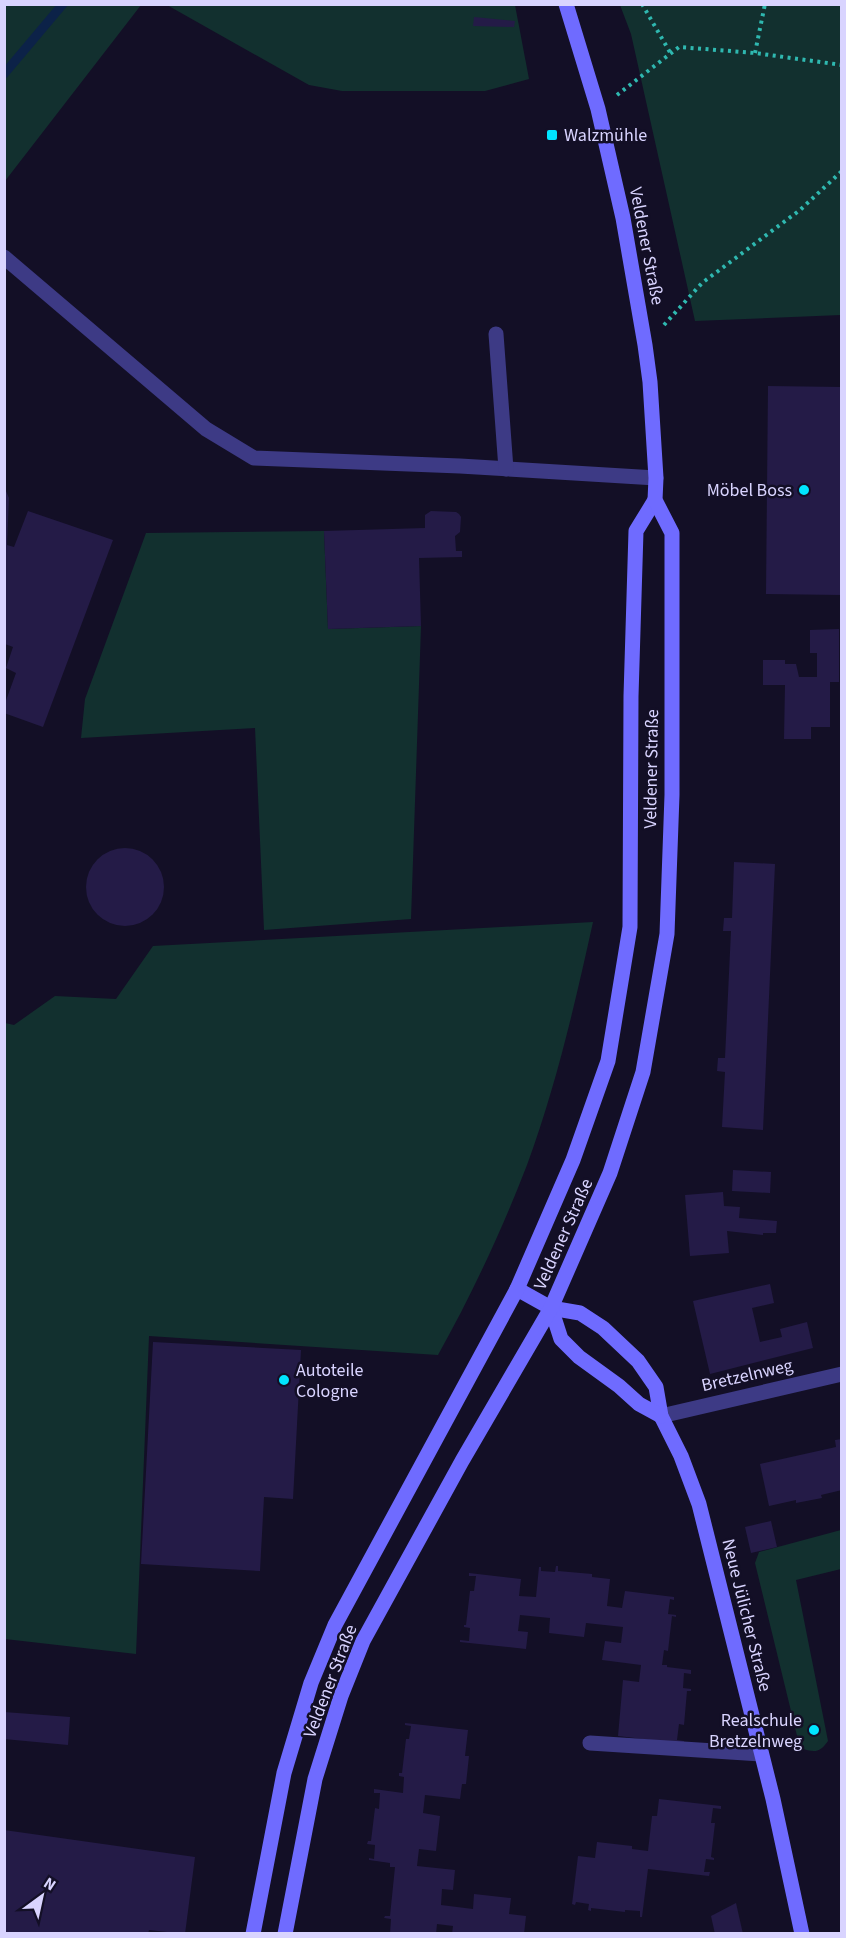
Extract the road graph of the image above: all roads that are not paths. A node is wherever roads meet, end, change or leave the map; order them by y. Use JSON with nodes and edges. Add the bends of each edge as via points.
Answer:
{"nodes":[{"id":1,"x":566,"y":4,"type":"edge"},
{"id":2,"x":4,"y":257,"type":"edge"},
{"id":3,"x":496,"y":334,"type":"dead end"},
{"id":4,"x":506,"y":469,"type":"junction"},
{"id":5,"x":656,"y":478,"type":"junction"},
{"id":6,"x":655,"y":500,"type":"junction"},
{"id":7,"x":517,"y":1290,"type":"junction"},
{"id":8,"x":551,"y":1308,"type":"junction"},
{"id":9,"x":842,"y":1374,"type":"edge"},
{"id":10,"x":660,"y":1416,"type":"junction"},
{"id":11,"x":590,"y":1743,"type":"dead end"},
{"id":12,"x":761,"y":1754,"type":"junction"},
{"id":13,"x":253,"y":1934,"type":"edge"},
{"id":14,"x":285,"y":1934,"type":"edge"},
{"id":15,"x":802,"y":1934,"type":"edge"}],
"edges":[{"from":1,"to":5,"type":"street","name":"Veldener Straße","via":[[598,109],[623,218],[650,382]]},
{"from":2,"to":4,"type":"street","via":[[206,429],[254,458]]},
{"from":3,"to":4,"type":"street"},
{"from":4,"to":5,"type":"street"},
{"from":5,"to":6,"type":"street","name":"Veldener Straße"},
{"from":6,"to":7,"type":"street","name":"Veldener Straße","via":[[636,531],[630,927],[608,1061],[573,1160]]},
{"from":6,"to":8,"type":"street","name":"Veldener Straße","via":[[672,533],[672,795],[667,934],[643,1072],[610,1173]]},
{"from":7,"to":8,"type":"street","name":"Neue Jülicher Straße"},
{"from":7,"to":13,"type":"street","name":"Veldener Straße","via":[[335,1625],[315,1673],[284,1773]]},
{"from":8,"to":10,"type":"street","via":[[561,1339],[579,1357]]},
{"from":8,"to":10,"type":"street","name":"Neue Jülicher Straße","via":[[580,1313],[603,1328],[638,1361],[656,1387]]},
{"from":8,"to":14,"type":"street","name":"Veldener Straße","via":[[363,1641],[315,1779]]},
{"from":9,"to":10,"type":"street","name":"Bretzelnweg"},
{"from":10,"to":12,"type":"street","name":"Neue Jülicher Straße","via":[[699,1504]]},
{"from":11,"to":12,"type":"street"},
{"from":12,"to":15,"type":"street","name":"Neue Jülicher Straße"}]}
